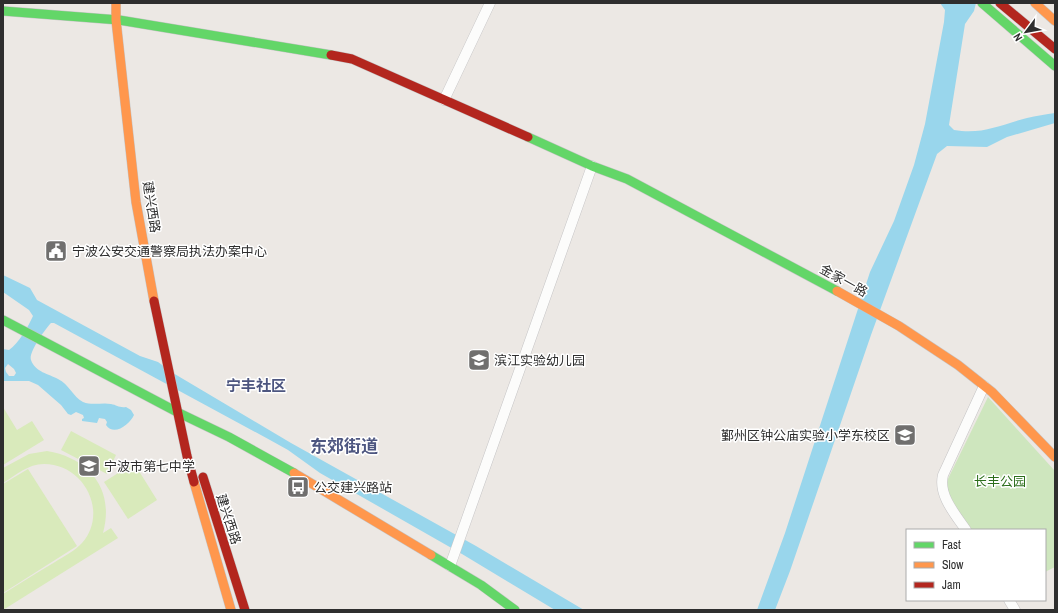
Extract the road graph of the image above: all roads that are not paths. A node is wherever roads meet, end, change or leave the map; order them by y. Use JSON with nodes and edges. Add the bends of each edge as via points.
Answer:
{"nodes":[{"id":1,"x":116,"y":3,"type":"edge"},
{"id":2,"x":490,"y":3,"type":"edge"},
{"id":3,"x":982,"y":3,"type":"edge"},
{"id":4,"x":1000,"y":3,"type":"edge"},
{"id":5,"x":1007,"y":3,"type":"edge"},
{"id":6,"x":1035,"y":3,"type":"edge"},
{"id":7,"x":3,"y":11,"type":"edge"},
{"id":8,"x":116,"y":20,"type":"junction"},
{"id":9,"x":1055,"y":21,"type":"edge"},
{"id":10,"x":1055,"y":46,"type":"edge"},
{"id":11,"x":1055,"y":49,"type":"edge"},
{"id":12,"x":1055,"y":66,"type":"edge"},
{"id":13,"x":444,"y":100,"type":"junction"},
{"id":14,"x":592,"y":166,"type":"junction"},
{"id":15,"x":3,"y":320,"type":"edge"},
{"id":16,"x":984,"y":386,"type":"junction"},
{"id":17,"x":179,"y":413,"type":"junction"},
{"id":18,"x":1055,"y":457,"type":"edge"},
{"id":19,"x":965,"y":529,"type":"edge"},
{"id":20,"x":450,"y":564,"type":"junction"},
{"id":21,"x":1010,"y":601,"type":"edge"},
{"id":22,"x":231,"y":610,"type":"edge"},
{"id":23,"x":245,"y":610,"type":"edge"},
{"id":24,"x":515,"y":610,"type":"edge"},
{"id":25,"x":1016,"y":610,"type":"edge"}],
"edges":[{"from":1,"to":8,"type":"main road","name":"建兴西路"},
{"from":2,"to":13,"type":"street"},
{"from":3,"to":12,"type":"main road"},
{"from":4,"to":11,"type":"main road"},
{"from":5,"to":10,"type":"main road"},
{"from":6,"to":9,"type":"main road"},
{"from":7,"to":8,"type":"main road","name":"金家一路"},
{"from":8,"to":13,"type":"main road","name":"金家一路","via":[[352,59]]},
{"from":8,"to":17,"type":"main road","name":"建兴西路","via":[[136,202]]},
{"from":13,"to":14,"type":"main road","name":"金家一路"},
{"from":14,"to":16,"type":"main road","name":"金家一路","via":[[627,179],[815,278],[899,326],[958,365]]},
{"from":14,"to":20,"type":"street"},
{"from":15,"to":17,"type":"main road"},
{"from":16,"to":18,"type":"main road","name":"金家一路"},
{"from":16,"to":19,"type":"street","via":[[941,483],[945,497]]},
{"from":17,"to":20,"type":"main road","via":[[301,477]]},
{"from":17,"to":22,"type":"main road","name":"建兴西路","via":[[187,456]]},
{"from":17,"to":23,"type":"main road","name":"建兴西路","via":[[194,450]]},
{"from":20,"to":24,"type":"main road"},
{"from":21,"to":25,"type":"street"}]}
